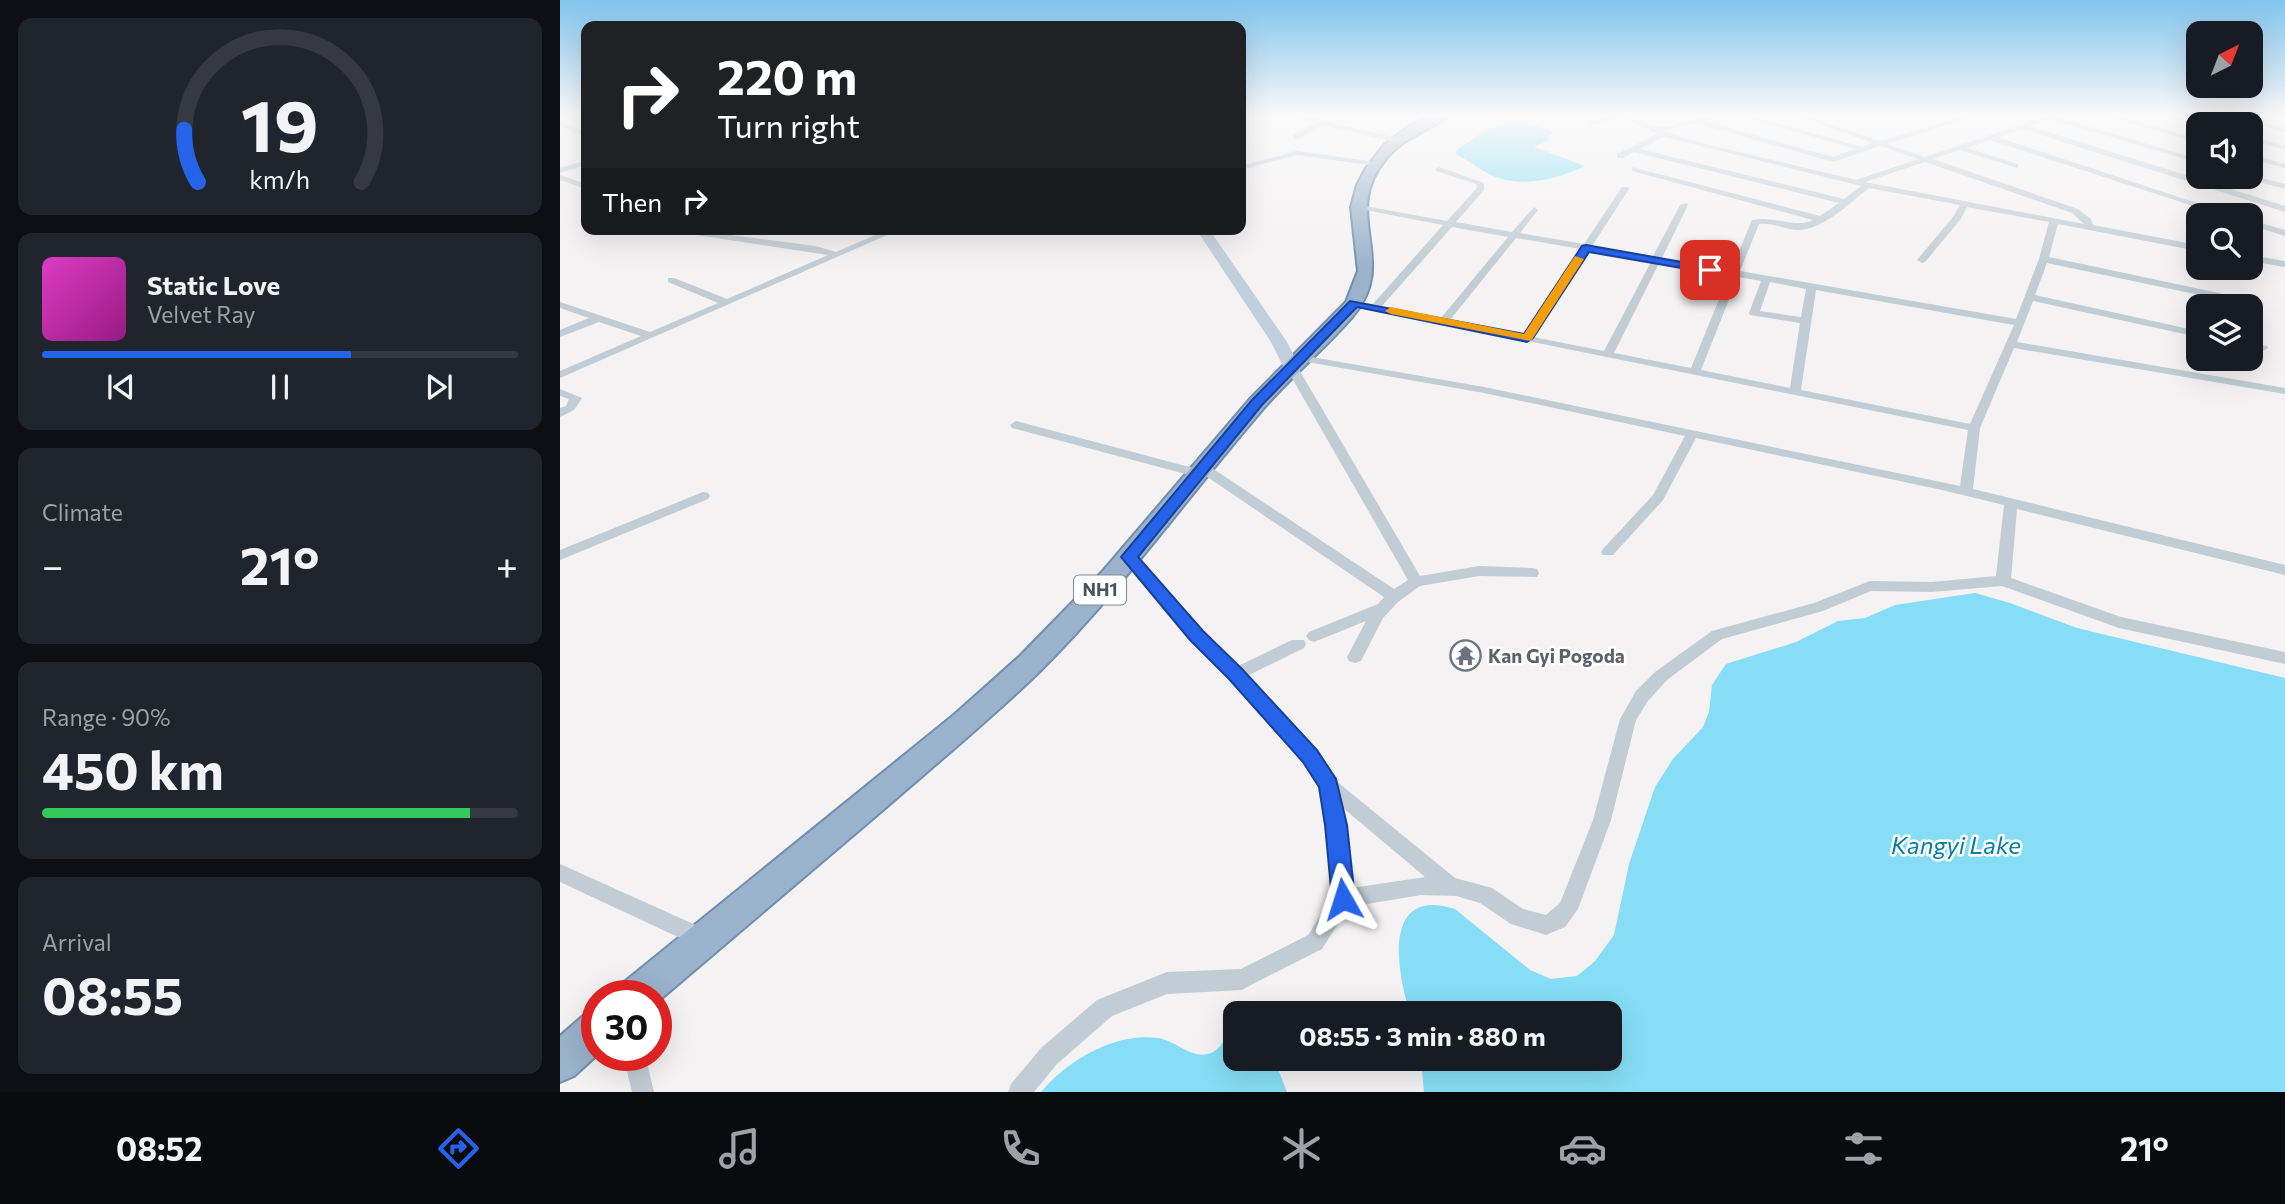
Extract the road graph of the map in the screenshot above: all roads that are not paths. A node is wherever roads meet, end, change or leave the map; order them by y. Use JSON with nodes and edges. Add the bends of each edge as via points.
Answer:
{"nodes":[{"id":1,"x":567,"y":166,"type":"edge"},
{"id":2,"x":578,"y":166,"type":"edge"},
{"id":3,"x":1375,"y":166,"type":"edge"},
{"id":4,"x":1702,"y":166,"type":"joint"},
{"id":5,"x":1790,"y":166,"type":"edge"},
{"id":6,"x":1904,"y":166,"type":"edge"},
{"id":7,"x":1946,"y":166,"type":"edge"},
{"id":8,"x":2077,"y":166,"type":"edge"},
{"id":9,"x":2148,"y":166,"type":"edge"},
{"id":10,"x":2166,"y":166,"type":"edge"},
{"id":11,"x":572,"y":168,"type":"junction"},
{"id":12,"x":1439,"y":169,"type":"dead end"},
{"id":13,"x":1635,"y":169,"type":"dead end"},
{"id":14,"x":2158,"y":169,"type":"junction"},
{"id":15,"x":2147,"y":173,"type":"dead end"},
{"id":16,"x":560,"y":174,"type":"edge"},
{"id":17,"x":2137,"y":177,"type":"dead end"},
{"id":18,"x":1679,"y":181,"type":"junction"},
{"id":19,"x":2263,"y":181,"type":"edge"},
{"id":20,"x":2126,"y":182,"type":"junction"},
{"id":21,"x":1863,"y":183,"type":"junction"},
{"id":22,"x":581,"y":184,"type":"edge"},
{"id":23,"x":2285,"y":187,"type":"edge"},
{"id":24,"x":1625,"y":189,"type":"dead end"},
{"id":25,"x":1843,"y":201,"type":"junction"},
{"id":26,"x":1965,"y":203,"type":"junction"},
{"id":27,"x":2192,"y":203,"type":"edge"},
{"id":28,"x":1684,"y":205,"type":"dead end"},
{"id":29,"x":1359,"y":208,"type":"junction"},
{"id":30,"x":2285,"y":208,"type":"edge"},
{"id":31,"x":1534,"y":210,"type":"dead end"},
{"id":32,"x":1821,"y":219,"type":"junction"},
{"id":33,"x":2054,"y":221,"type":"junction"},
{"id":34,"x":1449,"y":225,"type":"junction"},
{"id":35,"x":2263,"y":226,"type":"edge"},
{"id":36,"x":2089,"y":228,"type":"junction"},
{"id":37,"x":2285,"y":233,"type":"edge"},
{"id":38,"x":708,"y":235,"type":"edge"},
{"id":39,"x":883,"y":235,"type":"edge"},
{"id":40,"x":1206,"y":235,"type":"edge"},
{"id":41,"x":1513,"y":236,"type":"junction"},
{"id":42,"x":2186,"y":246,"type":"edge"},
{"id":43,"x":1586,"y":248,"type":"junction"},
{"id":44,"x":837,"y":255,"type":"junction"},
{"id":45,"x":2044,"y":259,"type":"junction"},
{"id":46,"x":1922,"y":260,"type":"dead end"},
{"id":47,"x":2263,"y":260,"type":"edge"},
{"id":48,"x":1657,"y":261,"type":"junction"},
{"id":49,"x":2285,"y":264,"type":"edge"},
{"id":50,"x":1736,"y":274,"type":"junction"},
{"id":51,"x":671,"y":279,"type":"dead end"},
{"id":52,"x":1766,"y":280,"type":"junction"},
{"id":53,"x":1811,"y":289,"type":"junction"},
{"id":54,"x":2209,"y":294,"type":"edge"},
{"id":55,"x":2029,"y":297,"type":"junction"},
{"id":56,"x":728,"y":303,"type":"junction"},
{"id":57,"x":560,"y":305,"type":"edge"},
{"id":58,"x":1364,"y":306,"type":"junction"},
{"id":59,"x":599,"y":318,"type":"junction"},
{"id":60,"x":1444,"y":321,"type":"junction"},
{"id":61,"x":1805,"y":321,"type":"junction"},
{"id":62,"x":2020,"y":323,"type":"junction"},
{"id":63,"x":2186,"y":331,"type":"edge"},
{"id":64,"x":560,"y":334,"type":"edge"},
{"id":65,"x":651,"y":336,"type":"junction"},
{"id":66,"x":1527,"y":338,"type":"junction"},
{"id":67,"x":1279,"y":342,"type":"junction"},
{"id":68,"x":2009,"y":344,"type":"junction"},
{"id":69,"x":1608,"y":354,"type":"junction"},
{"id":70,"x":1301,"y":356,"type":"junction"},
{"id":71,"x":1695,"y":372,"type":"junction"},
{"id":72,"x":560,"y":375,"type":"edge"},
{"id":73,"x":2285,"y":391,"type":"edge"},
{"id":74,"x":560,"y":392,"type":"edge"},
{"id":75,"x":1795,"y":392,"type":"junction"},
{"id":76,"x":560,"y":413,"type":"edge"},
{"id":77,"x":1016,"y":425,"type":"dead end"},
{"id":78,"x":1974,"y":428,"type":"junction"},
{"id":79,"x":1692,"y":434,"type":"junction"},
{"id":80,"x":1200,"y":470,"type":"junction"},
{"id":81,"x":1966,"y":491,"type":"junction"},
{"id":82,"x":703,"y":496,"type":"dead end"},
{"id":83,"x":2011,"y":502,"type":"junction"},
{"id":84,"x":1608,"y":552,"type":"dead end"},
{"id":85,"x":560,"y":555,"type":"edge"},
{"id":86,"x":1129,"y":557,"type":"junction"},
{"id":87,"x":2285,"y":570,"type":"edge"},
{"id":88,"x":1532,"y":573,"type":"dead end"},
{"id":89,"x":2003,"y":581,"type":"junction"},
{"id":90,"x":1416,"y":582,"type":"junction"},
{"id":91,"x":1393,"y":596,"type":"junction"},
{"id":92,"x":1379,"y":609,"type":"junction"},
{"id":93,"x":1314,"y":636,"type":"dead end"},
{"id":94,"x":1298,"y":644,"type":"dead end"},
{"id":95,"x":1355,"y":657,"type":"dead end"},
{"id":96,"x":2285,"y":658,"type":"edge"},
{"id":97,"x":1236,"y":674,"type":"junction"},
{"id":98,"x":1329,"y":785,"type":"junction"},
{"id":99,"x":560,"y":873,"type":"edge"},
{"id":100,"x":1451,"y":887,"type":"junction"},
{"id":101,"x":1343,"y":899,"type":"junction"},
{"id":102,"x":705,"y":940,"type":"junction"},
{"id":103,"x":656,"y":980,"type":"edge"},
{"id":104,"x":581,"y":1044,"type":"edge"},
{"id":105,"x":560,"y":1062,"type":"edge"},
{"id":106,"x":638,"y":1071,"type":"edge"},
{"id":107,"x":643,"y":1092,"type":"edge"},
{"id":108,"x":1019,"y":1092,"type":"edge"}],
"edges":[{"from":1,"to":11,"type":"street"},
{"from":2,"to":11,"type":"street"},
{"from":3,"to":29,"type":"highway","number":"NH1"},
{"from":4,"to":18,"type":"street"},
{"from":4,"to":25,"type":"street"},
{"from":5,"to":21,"type":"street"},
{"from":6,"to":21,"type":"street"},
{"from":7,"to":36,"type":"street","via":[[2075,211],[2088,221]]},
{"from":8,"to":20,"type":"street"},
{"from":9,"to":14,"type":"street"},
{"from":10,"to":14,"type":"street"},
{"from":11,"to":16,"type":"street"},
{"from":12,"to":34,"type":"street","via":[[1482,185]]},
{"from":13,"to":18,"type":"street"},
{"from":14,"to":15,"type":"street"},
{"from":14,"to":30,"type":"street"},
{"from":16,"to":22,"type":"street"},
{"from":17,"to":20,"type":"street"},
{"from":18,"to":32,"type":"street"},
{"from":19,"to":23,"type":"street"},
{"from":20,"to":27,"type":"street"},
{"from":21,"to":25,"type":"street"},
{"from":21,"to":26,"type":"street"},
{"from":24,"to":43,"type":"street"},
{"from":25,"to":32,"type":"street"},
{"from":26,"to":33,"type":"street"},
{"from":26,"to":46,"type":"street"},
{"from":28,"to":48,"type":"street"},
{"from":29,"to":34,"type":"street"},
{"from":29,"to":58,"type":"highway","number":"NH1","via":[[1366,271]]},
{"from":31,"to":41,"type":"street"},
{"from":32,"to":50,"type":"street","via":[[1801,227],[1755,222]]},
{"from":33,"to":36,"type":"street"},
{"from":33,"to":45,"type":"street"},
{"from":34,"to":41,"type":"street"},
{"from":34,"to":58,"type":"street"},
{"from":35,"to":37,"type":"street"},
{"from":36,"to":42,"type":"street"},
{"from":38,"to":44,"type":"street"},
{"from":39,"to":44,"type":"street"},
{"from":40,"to":67,"type":"main road"},
{"from":41,"to":43,"type":"street"},
{"from":41,"to":60,"type":"street"},
{"from":43,"to":48,"type":"street"},
{"from":43,"to":66,"type":"street"},
{"from":44,"to":56,"type":"street"},
{"from":45,"to":54,"type":"street"},
{"from":45,"to":55,"type":"street"},
{"from":47,"to":49,"type":"street"},
{"from":48,"to":50,"type":"street"},
{"from":48,"to":69,"type":"street"},
{"from":50,"to":52,"type":"street"},
{"from":50,"to":71,"type":"street"},
{"from":51,"to":56,"type":"street"},
{"from":52,"to":53,"type":"street"},
{"from":52,"to":61,"type":"street","via":[[1754,313]]},
{"from":53,"to":61,"type":"street"},
{"from":53,"to":62,"type":"street"},
{"from":55,"to":62,"type":"street"},
{"from":55,"to":63,"type":"street"},
{"from":56,"to":65,"type":"street"},
{"from":57,"to":59,"type":"street"},
{"from":58,"to":60,"type":"street"},
{"from":58,"to":70,"type":"highway","number":"NH1"},
{"from":59,"to":64,"type":"street"},
{"from":59,"to":65,"type":"street"},
{"from":60,"to":66,"type":"street"},
{"from":61,"to":75,"type":"street"},
{"from":62,"to":68,"type":"street"},
{"from":65,"to":72,"type":"street"},
{"from":66,"to":69,"type":"street"},
{"from":67,"to":70,"type":"main road"},
{"from":67,"to":70,"type":"main road"},
{"from":68,"to":73,"type":"street"},
{"from":68,"to":78,"type":"street"},
{"from":69,"to":71,"type":"street"},
{"from":70,"to":79,"type":"street"},
{"from":70,"to":80,"type":"highway","number":"NH1"},
{"from":70,"to":90,"type":"street"},
{"from":71,"to":75,"type":"street"},
{"from":74,"to":76,"type":"street","via":[[576,398]]},
{"from":75,"to":78,"type":"street"},
{"from":77,"to":80,"type":"street"},
{"from":78,"to":81,"type":"street"},
{"from":79,"to":81,"type":"street"},
{"from":79,"to":84,"type":"street","via":[[1658,497]]},
{"from":80,"to":86,"type":"highway","number":"NH1"},
{"from":80,"to":91,"type":"street"},
{"from":81,"to":83,"type":"street"},
{"from":82,"to":85,"type":"street"},
{"from":83,"to":87,"type":"street"},
{"from":83,"to":89,"type":"street"},
{"from":86,"to":97,"type":"street"},
{"from":86,"to":102,"type":"highway","number":"NH1","via":[[996,695]]},
{"from":88,"to":90,"type":"street","via":[[1479,571]]},
{"from":89,"to":96,"type":"street","via":[[2119,622]]},
{"from":89,"to":100,"type":"street","via":[[1870,586],[1818,607],[1717,635],[1661,676],[1628,719],[1602,820],[1568,909],[1558,920],[1546,925],[1518,917],[1485,895]]},
{"from":90,"to":91,"type":"street"},
{"from":91,"to":92,"type":"street"},
{"from":92,"to":93,"type":"street"},
{"from":92,"to":95,"type":"street"},
{"from":94,"to":97,"type":"street"},
{"from":97,"to":98,"type":"street","via":[[1310,756]]},
{"from":98,"to":100,"type":"street"},
{"from":98,"to":101,"type":"street"},
{"from":99,"to":102,"type":"street"},
{"from":100,"to":101,"type":"street","via":[[1421,886]]},
{"from":101,"to":108,"type":"street","via":[[1315,942],[1242,979],[1167,983],[1105,1008],[1049,1056]]},
{"from":102,"to":103,"type":"highway","number":"NH1"},
{"from":104,"to":105,"type":"highway"},
{"from":106,"to":107,"type":"street"}]}
